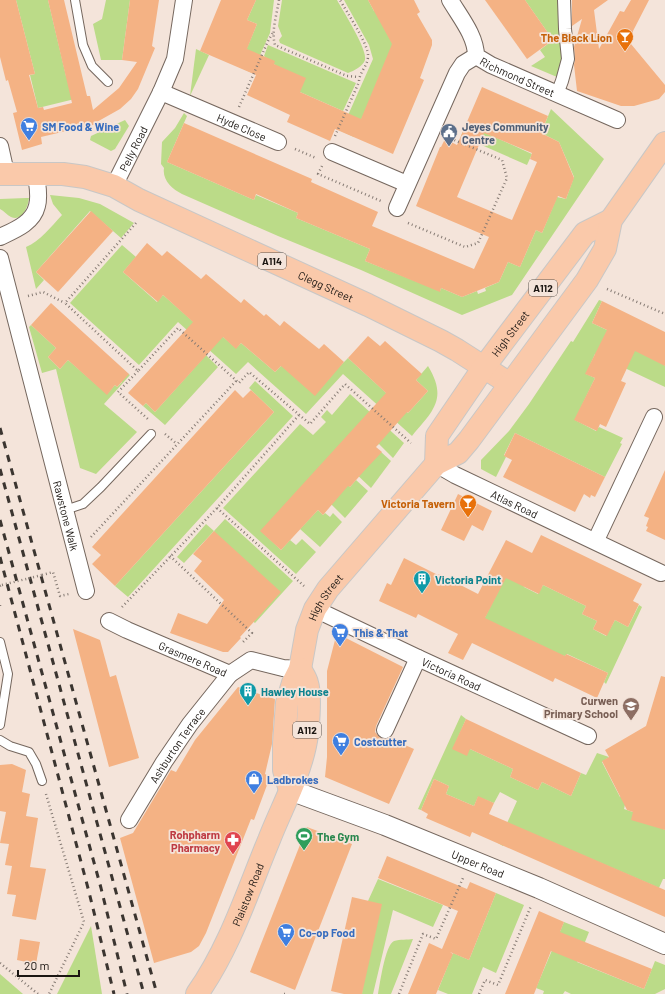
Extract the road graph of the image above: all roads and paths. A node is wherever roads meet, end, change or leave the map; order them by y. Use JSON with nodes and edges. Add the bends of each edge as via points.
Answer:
{"nodes":[{"id":1,"x":75,"y":0,"type":"edge"},
{"id":2,"x":184,"y":0,"type":"edge"},
{"id":3,"x":279,"y":0,"type":"edge"},
{"id":4,"x":340,"y":0,"type":"edge"},
{"id":5,"x":450,"y":0,"type":"edge"},
{"id":6,"x":564,"y":0,"type":"edge"},
{"id":7,"x":274,"y":31,"type":"junction"},
{"id":8,"x":476,"y":56,"type":"junction"},
{"id":9,"x":359,"y":77,"type":"junction"},
{"id":10,"x":108,"y":82,"type":"dead end"},
{"id":11,"x":161,"y":92,"type":"junction"},
{"id":12,"x":557,"y":94,"type":"junction"},
{"id":13,"x":617,"y":120,"type":"dead end"},
{"id":14,"x":233,"y":122,"type":"junction"},
{"id":15,"x":431,"y":130,"type":"junction"},
{"id":16,"x":278,"y":142,"type":"joint"},
{"id":17,"x":665,"y":143,"type":"edge"},
{"id":18,"x":0,"y":146,"type":"edge"},
{"id":19,"x":330,"y":151,"type":"junction"},
{"id":20,"x":317,"y":159,"type":"dead end"},
{"id":21,"x":3,"y":174,"type":"edge"},
{"id":22,"x":36,"y":174,"type":"junction"},
{"id":23,"x":407,"y":184,"type":"junction"},
{"id":24,"x":114,"y":186,"type":"junction"},
{"id":25,"x":395,"y":212,"type":"junction"},
{"id":26,"x":138,"y":220,"type":"dead end"},
{"id":27,"x":611,"y":220,"type":"junction"},
{"id":28,"x":0,"y":237,"type":"edge"},
{"id":29,"x":0,"y":258,"type":"edge"},
{"id":30,"x":602,"y":286,"type":"dead end"},
{"id":31,"x":12,"y":301,"type":"junction"},
{"id":32,"x":65,"y":303,"type":"junction"},
{"id":33,"x":665,"y":314,"type":"edge"},
{"id":34,"x":484,"y":367,"type":"junction"},
{"id":35,"x":138,"y":371,"type":"junction"},
{"id":36,"x":237,"y":380,"type":"junction"},
{"id":37,"x":510,"y":384,"type":"junction"},
{"id":38,"x":299,"y":415,"type":"junction"},
{"id":39,"x":654,"y":417,"type":"dead end"},
{"id":40,"x":152,"y":423,"type":"dead end"},
{"id":41,"x":162,"y":432,"type":"dead end"},
{"id":42,"x":151,"y":434,"type":"dead end"},
{"id":43,"x":411,"y":443,"type":"dead end"},
{"id":44,"x":177,"y":444,"type":"junction"},
{"id":45,"x":436,"y":464,"type":"junction"},
{"id":46,"x":217,"y":508,"type":"junction"},
{"id":47,"x":65,"y":510,"type":"junction"},
{"id":48,"x":596,"y":540,"type":"junction"},
{"id":49,"x":88,"y":542,"type":"dead end"},
{"id":50,"x":170,"y":556,"type":"junction"},
{"id":51,"x":661,"y":573,"type":"dead end"},
{"id":52,"x":0,"y":586,"type":"edge"},
{"id":53,"x":86,"y":591,"type":"dead end"},
{"id":54,"x":64,"y":595,"type":"dead end"},
{"id":55,"x":318,"y":605,"type":"junction"},
{"id":56,"x":109,"y":621,"type":"joint"},
{"id":57,"x":0,"y":642,"type":"edge"},
{"id":58,"x":242,"y":643,"type":"dead end"},
{"id":59,"x":418,"y":658,"type":"junction"},
{"id":60,"x":300,"y":669,"type":"junction"},
{"id":61,"x":230,"y":674,"type":"junction"},
{"id":62,"x":0,"y":725,"type":"edge"},
{"id":63,"x":385,"y":730,"type":"dead end"},
{"id":64,"x":588,"y":736,"type":"dead end"},
{"id":65,"x":0,"y":740,"type":"edge"},
{"id":66,"x":42,"y":781,"type":"joint"},
{"id":67,"x":290,"y":790,"type":"junction"},
{"id":68,"x":129,"y":820,"type":"dead end"},
{"id":69,"x":471,"y":860,"type":"junction"},
{"id":70,"x":539,"y":888,"type":"junction"},
{"id":71,"x":665,"y":944,"type":"edge"},
{"id":72,"x":0,"y":963,"type":"edge"},
{"id":73,"x":38,"y":994,"type":"edge"},
{"id":74,"x":48,"y":994,"type":"edge"},
{"id":75,"x":197,"y":994,"type":"edge"},
{"id":76,"x":399,"y":994,"type":"edge"},
{"id":77,"x":479,"y":994,"type":"edge"}],
"edges":[{"from":1,"to":10,"type":"lane","via":[[83,45],[92,66]]},
{"from":2,"to":11,"type":"street","name":"Pelly Road","via":[[175,59]]},
{"from":3,"to":7,"type":"path"},
{"from":4,"to":9,"type":"path","via":[[368,52],[367,62]]},
{"from":5,"to":8,"type":"street","name":"Richmond Street","via":[[472,38]]},
{"from":6,"to":12,"type":"street","via":[[568,59]]},
{"from":7,"to":9,"type":"path","via":[[274,46],[347,76]]},
{"from":7,"to":14,"type":"path"},
{"from":8,"to":12,"type":"street","name":"Richmond Street"},
{"from":8,"to":15,"type":"street","via":[[463,64],[457,73]]},
{"from":9,"to":19,"type":"path"},
{"from":11,"to":14,"type":"street","name":"Hyde Close"},
{"from":11,"to":24,"type":"street","name":"Pelly Road"},
{"from":12,"to":13,"type":"street","name":"Richmond Street"},
{"from":14,"to":16,"type":"street","name":"Hyde Close"},
{"from":15,"to":23,"type":"street"},
{"from":15,"to":25,"type":"path","via":[[502,160],[507,178],[501,192],[478,243],[465,247]]},
{"from":16,"to":20,"type":"path","name":"Hyde Close"},
{"from":17,"to":27,"type":"main road","name":"High Street","number":"A112"},
{"from":18,"to":21,"type":"street"},
{"from":19,"to":23,"type":"street"},
{"from":19,"to":25,"type":"path","via":[[318,174]]},
{"from":21,"to":22,"type":"main road","number":"A114"},
{"from":22,"to":24,"type":"main road","number":"A114","via":[[78,176]]},
{"from":22,"to":28,"type":"street","via":[[38,204],[35,213],[28,221]]},
{"from":23,"to":25,"type":"street"},
{"from":24,"to":34,"type":"main road","name":"Clegg Street","number":"A114","via":[[139,200],[374,308],[441,341]]},
{"from":26,"to":32,"type":"path"},
{"from":27,"to":34,"type":"main road","name":"High Street","number":"A112","via":[[585,233]]},
{"from":27,"to":37,"type":"main road","name":"High Street","number":"A112","via":[[605,249],[600,259]]},
{"from":29,"to":31,"type":"street","name":"Rawstone Walk"},
{"from":30,"to":33,"type":"path"},
{"from":31,"to":32,"type":"path","via":[[43,292]]},
{"from":31,"to":47,"type":"street","name":"Rawstone Walk"},
{"from":32,"to":35,"type":"path"},
{"from":34,"to":37,"type":"main road","name":"Clegg Street","number":"A114"},
{"from":34,"to":45,"type":"main road","name":"High Street","number":"A112","via":[[437,436]]},
{"from":35,"to":36,"type":"path","via":[[178,328]]},
{"from":35,"to":40,"type":"path","via":[[118,392]]},
{"from":36,"to":38,"type":"path","name":"Rawstone Walk","via":[[239,383],[249,372]]},
{"from":36,"to":44,"type":"path","name":"Rawstone Walk"},
{"from":37,"to":45,"type":"main road","name":"High Street","number":"A112","via":[[458,453]]},
{"from":38,"to":43,"type":"path","name":"Rawstone Walk","via":[[310,424],[345,384]]},
{"from":38,"to":46,"type":"path"},
{"from":39,"to":48,"type":"street"},
{"from":41,"to":44,"type":"path"},
{"from":42,"to":47,"type":"lane","via":[[83,504]]},
{"from":44,"to":49,"type":"path","name":"Rawstone Walk"},
{"from":45,"to":48,"type":"street","name":"Atlas Road"},
{"from":45,"to":55,"type":"main road","name":"High Street","number":"A112"},
{"from":46,"to":50,"type":"path"},
{"from":46,"to":55,"type":"path"},
{"from":47,"to":53,"type":"street","name":"Rawstone Walk"},
{"from":48,"to":51,"type":"street","name":"Atlas Road"},
{"from":50,"to":56,"type":"path"},
{"from":50,"to":58,"type":"path","via":[[252,633]]},
{"from":52,"to":54,"type":"path","bridge":true,"via":[[53,572],[60,596]]},
{"from":55,"to":59,"type":"street","name":"Victoria Road"},
{"from":55,"to":60,"type":"main road","name":"High Street","number":"A112","via":[[307,630]]},
{"from":56,"to":61,"type":"street","name":"Grasmere Road"},
{"from":57,"to":62,"type":"lane","via":[[8,674]]},
{"from":59,"to":63,"type":"street"},
{"from":59,"to":64,"type":"street","name":"Victoria Road"},
{"from":60,"to":61,"type":"street","name":"Grasmere Road","via":[[283,668],[251,660]]},
{"from":60,"to":67,"type":"main road","number":"A112","via":[[307,683],[309,705],[306,745]]},
{"from":61,"to":68,"type":"street","name":"Ashburton Terrace","via":[[190,724]]},
{"from":65,"to":66,"type":"lane","via":[[29,752]]},
{"from":66,"to":74,"type":"path","via":[[84,922]]},
{"from":67,"to":69,"type":"street","name":"Upper Road"},
{"from":67,"to":75,"type":"main road","name":"Plaistow Road","number":"A112","via":[[235,926]]},
{"from":69,"to":70,"type":"street","name":"Upper Road"},
{"from":69,"to":76,"type":"path","via":[[436,939],[423,934]]},
{"from":70,"to":71,"type":"street","name":"Upper Road"},
{"from":70,"to":77,"type":"path","via":[[498,985],[485,980]]},
{"from":72,"to":73,"type":"path"}]}
